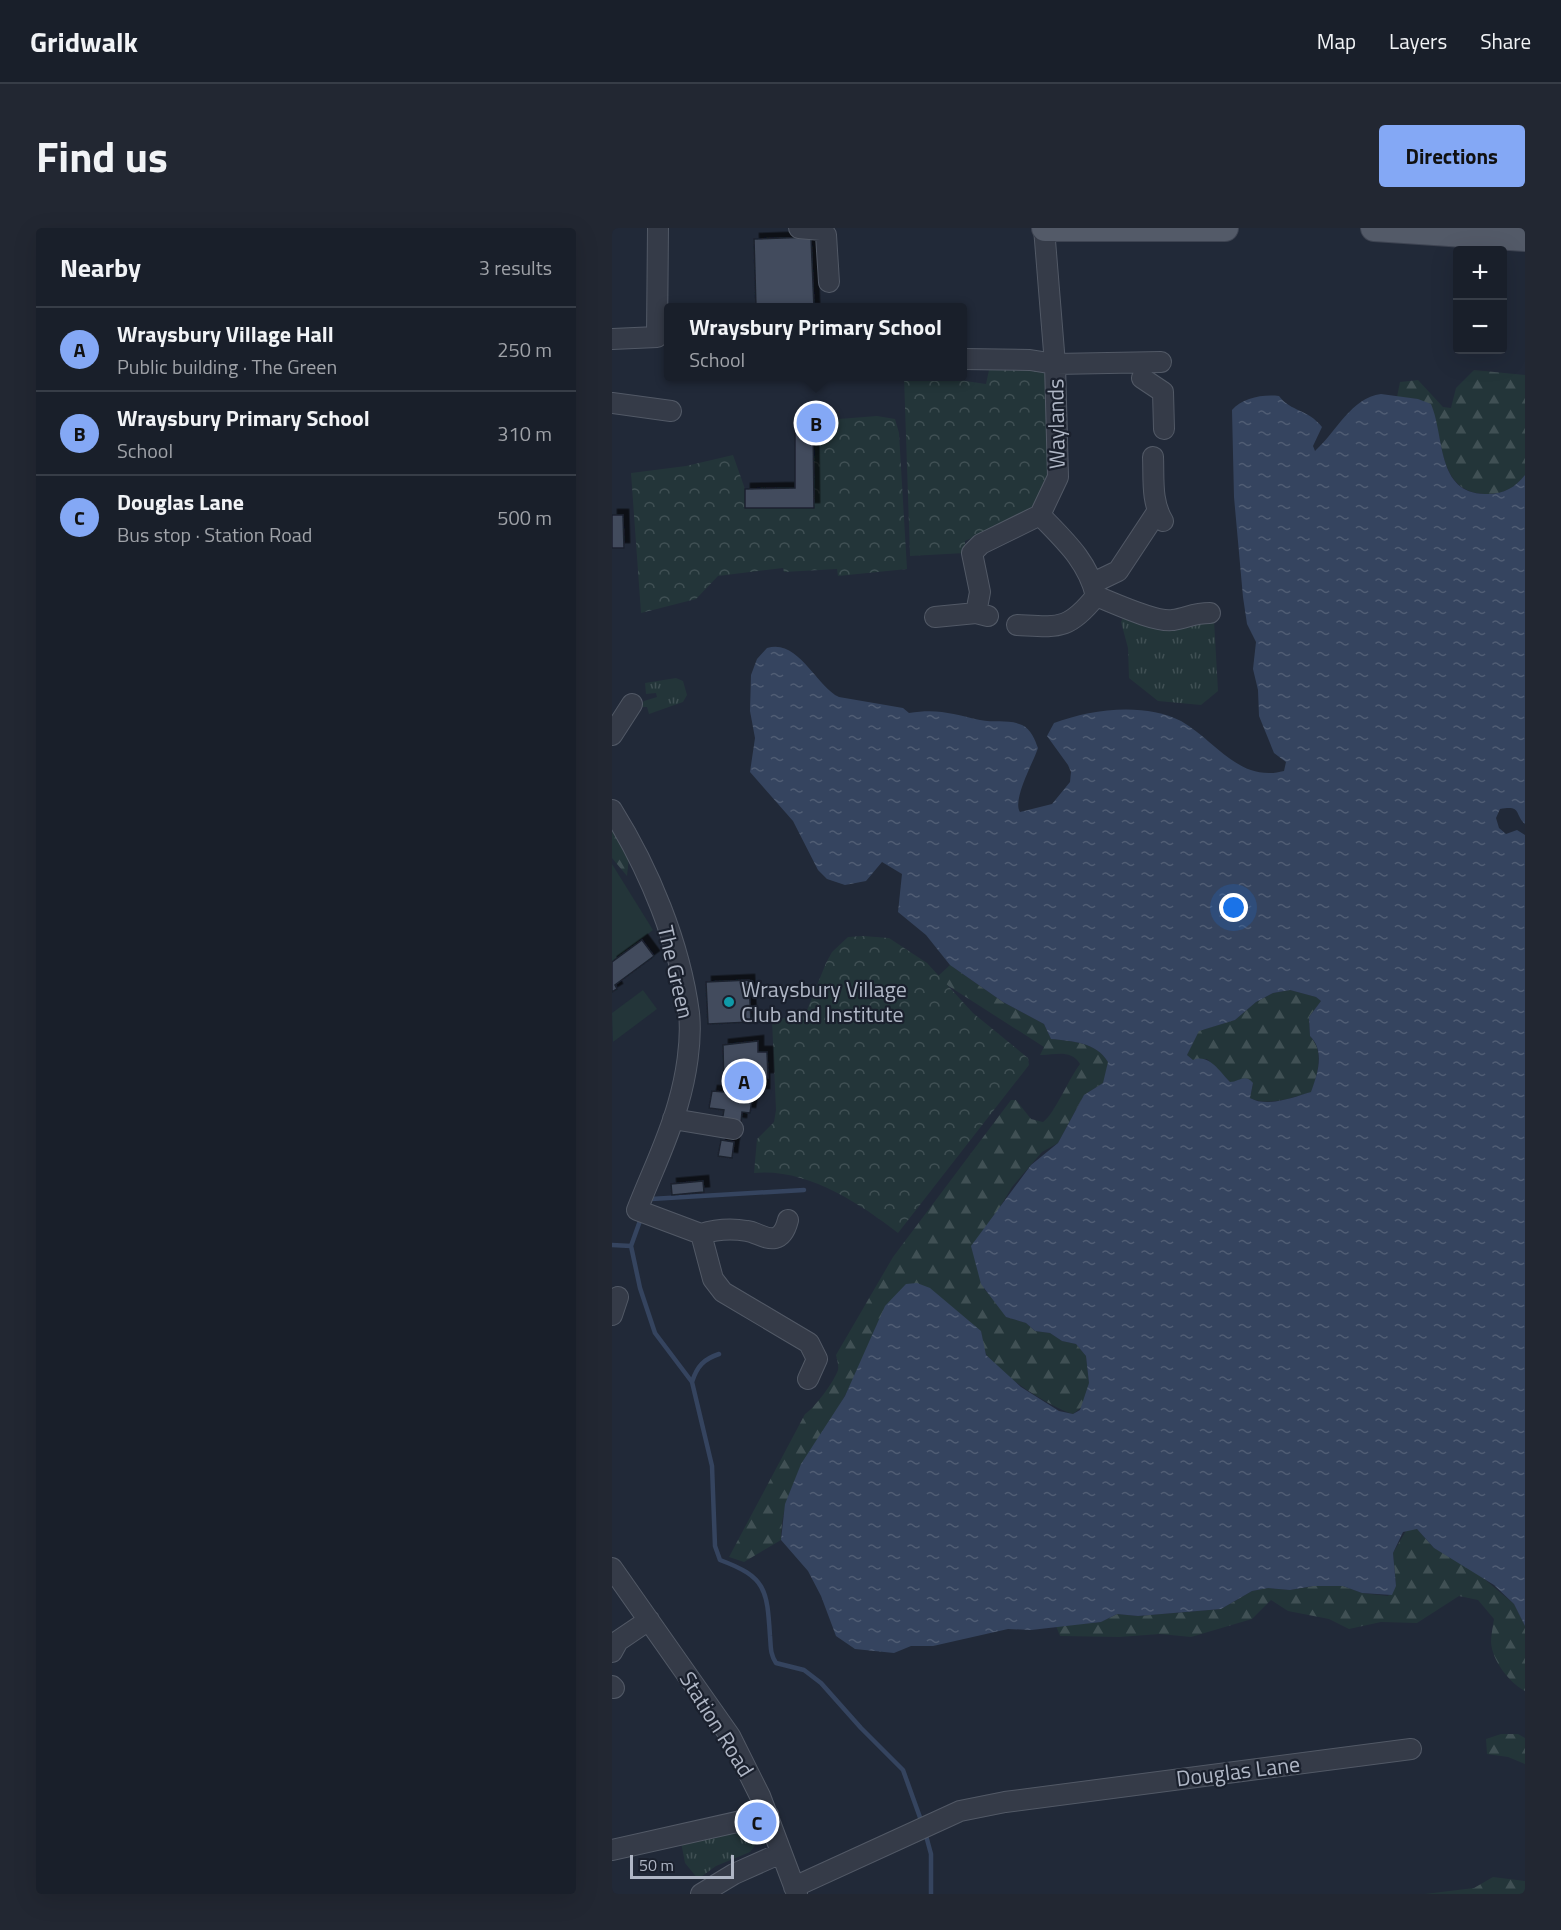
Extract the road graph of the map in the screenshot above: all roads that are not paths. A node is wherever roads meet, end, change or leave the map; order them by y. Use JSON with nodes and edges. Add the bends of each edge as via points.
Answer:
{"nodes":[{"id":1,"x":658,"y":228,"type":"edge"},
{"id":2,"x":799,"y":228,"type":"edge"},
{"id":3,"x":1044,"y":228,"type":"edge"},
{"id":4,"x":1226,"y":228,"type":"edge"},
{"id":5,"x":1374,"y":228,"type":"edge"},
{"id":6,"x":1440,"y":230,"type":"edge"},
{"id":7,"x":1525,"y":238,"type":"edge"},
{"id":8,"x":829,"y":282,"type":"dead end"},
{"id":9,"x":612,"y":339,"type":"edge"},
{"id":10,"x":1161,"y":362,"type":"dead end"},
{"id":11,"x":1054,"y":364,"type":"junction"},
{"id":12,"x":973,"y":365,"type":"edge"},
{"id":13,"x":1142,"y":374,"type":"junction"},
{"id":14,"x":612,"y":403,"type":"edge"},
{"id":15,"x":671,"y":411,"type":"dead end"},
{"id":16,"x":1164,"y":429,"type":"dead end"},
{"id":17,"x":1153,"y":456,"type":"dead end"},
{"id":18,"x":1040,"y":515,"type":"junction"},
{"id":19,"x":1094,"y":590,"type":"junction"},
{"id":20,"x":1200,"y":609,"type":"dead end"},
{"id":21,"x":935,"y":617,"type":"dead end"},
{"id":22,"x":1017,"y":625,"type":"dead end"},
{"id":23,"x":632,"y":704,"type":"dead end"},
{"id":24,"x":612,"y":735,"type":"edge"},
{"id":25,"x":612,"y":810,"type":"edge"},
{"id":26,"x":673,"y":1119,"type":"junction"},
{"id":27,"x":733,"y":1129,"type":"dead end"},
{"id":28,"x":788,"y":1220,"type":"dead end"},
{"id":29,"x":701,"y":1234,"type":"junction"},
{"id":30,"x":808,"y":1379,"type":"dead end"},
{"id":31,"x":612,"y":1568,"type":"edge"},
{"id":32,"x":650,"y":1620,"type":"junction"},
{"id":33,"x":612,"y":1652,"type":"edge"},
{"id":34,"x":1411,"y":1749,"type":"dead end"},
{"id":35,"x":768,"y":1815,"type":"junction"},
{"id":36,"x":612,"y":1850,"type":"edge"},
{"id":37,"x":781,"y":1853,"type":"junction"},
{"id":38,"x":796,"y":1890,"type":"edge"},
{"id":39,"x":701,"y":1894,"type":"edge"}],
"edges":[{"from":1,"to":9,"type":"street","via":[[657,337]]},
{"from":2,"to":8,"type":"street","via":[[821,230],[826,235]]},
{"from":3,"to":4,"type":"main road"},
{"from":3,"to":11,"type":"street","name":"Waylands"},
{"from":5,"to":6,"type":"main road"},
{"from":6,"to":7,"type":"main road"},
{"from":10,"to":13,"type":"street","name":"Waylands"},
{"from":11,"to":12,"type":"street","via":[[1030,360]]},
{"from":11,"to":13,"type":"street","name":"Waylands"},
{"from":11,"to":18,"type":"street","name":"Waylands","via":[[1058,477]]},
{"from":13,"to":16,"type":"street","via":[[1164,401]]},
{"from":14,"to":15,"type":"street"},
{"from":17,"to":19,"type":"street","via":[[1160,517],[1118,571]]},
{"from":18,"to":19,"type":"street","via":[[1075,551],[1091,576]]},
{"from":18,"to":21,"type":"street","via":[[981,544],[972,553],[982,614]]},
{"from":19,"to":20,"type":"street","via":[[1157,619],[1172,621]]},
{"from":19,"to":22,"type":"street","via":[[1085,610],[1061,627]]},
{"from":23,"to":24,"type":"street"},
{"from":25,"to":26,"type":"street","name":"The Green","via":[[635,847],[671,936],[689,1014],[687,1060]]},
{"from":26,"to":27,"type":"street"},
{"from":26,"to":29,"type":"street","name":"The Green","via":[[637,1210]]},
{"from":28,"to":29,"type":"street","via":[[783,1233],[771,1239],[730,1228]]},
{"from":29,"to":30,"type":"street","via":[[713,1279],[723,1292],[809,1343],[817,1359]]},
{"from":31,"to":32,"type":"street","name":"Station Road"},
{"from":32,"to":33,"type":"street","via":[[618,1641]]},
{"from":32,"to":35,"type":"street","name":"Station Road","via":[[730,1736]]},
{"from":34,"to":38,"type":"street","name":"Douglas Lane","via":[[960,1811]]},
{"from":35,"to":36,"type":"street"},
{"from":35,"to":37,"type":"street","name":"Station Road"},
{"from":37,"to":38,"type":"street","name":"Station Road"},
{"from":37,"to":39,"type":"street"}]}
